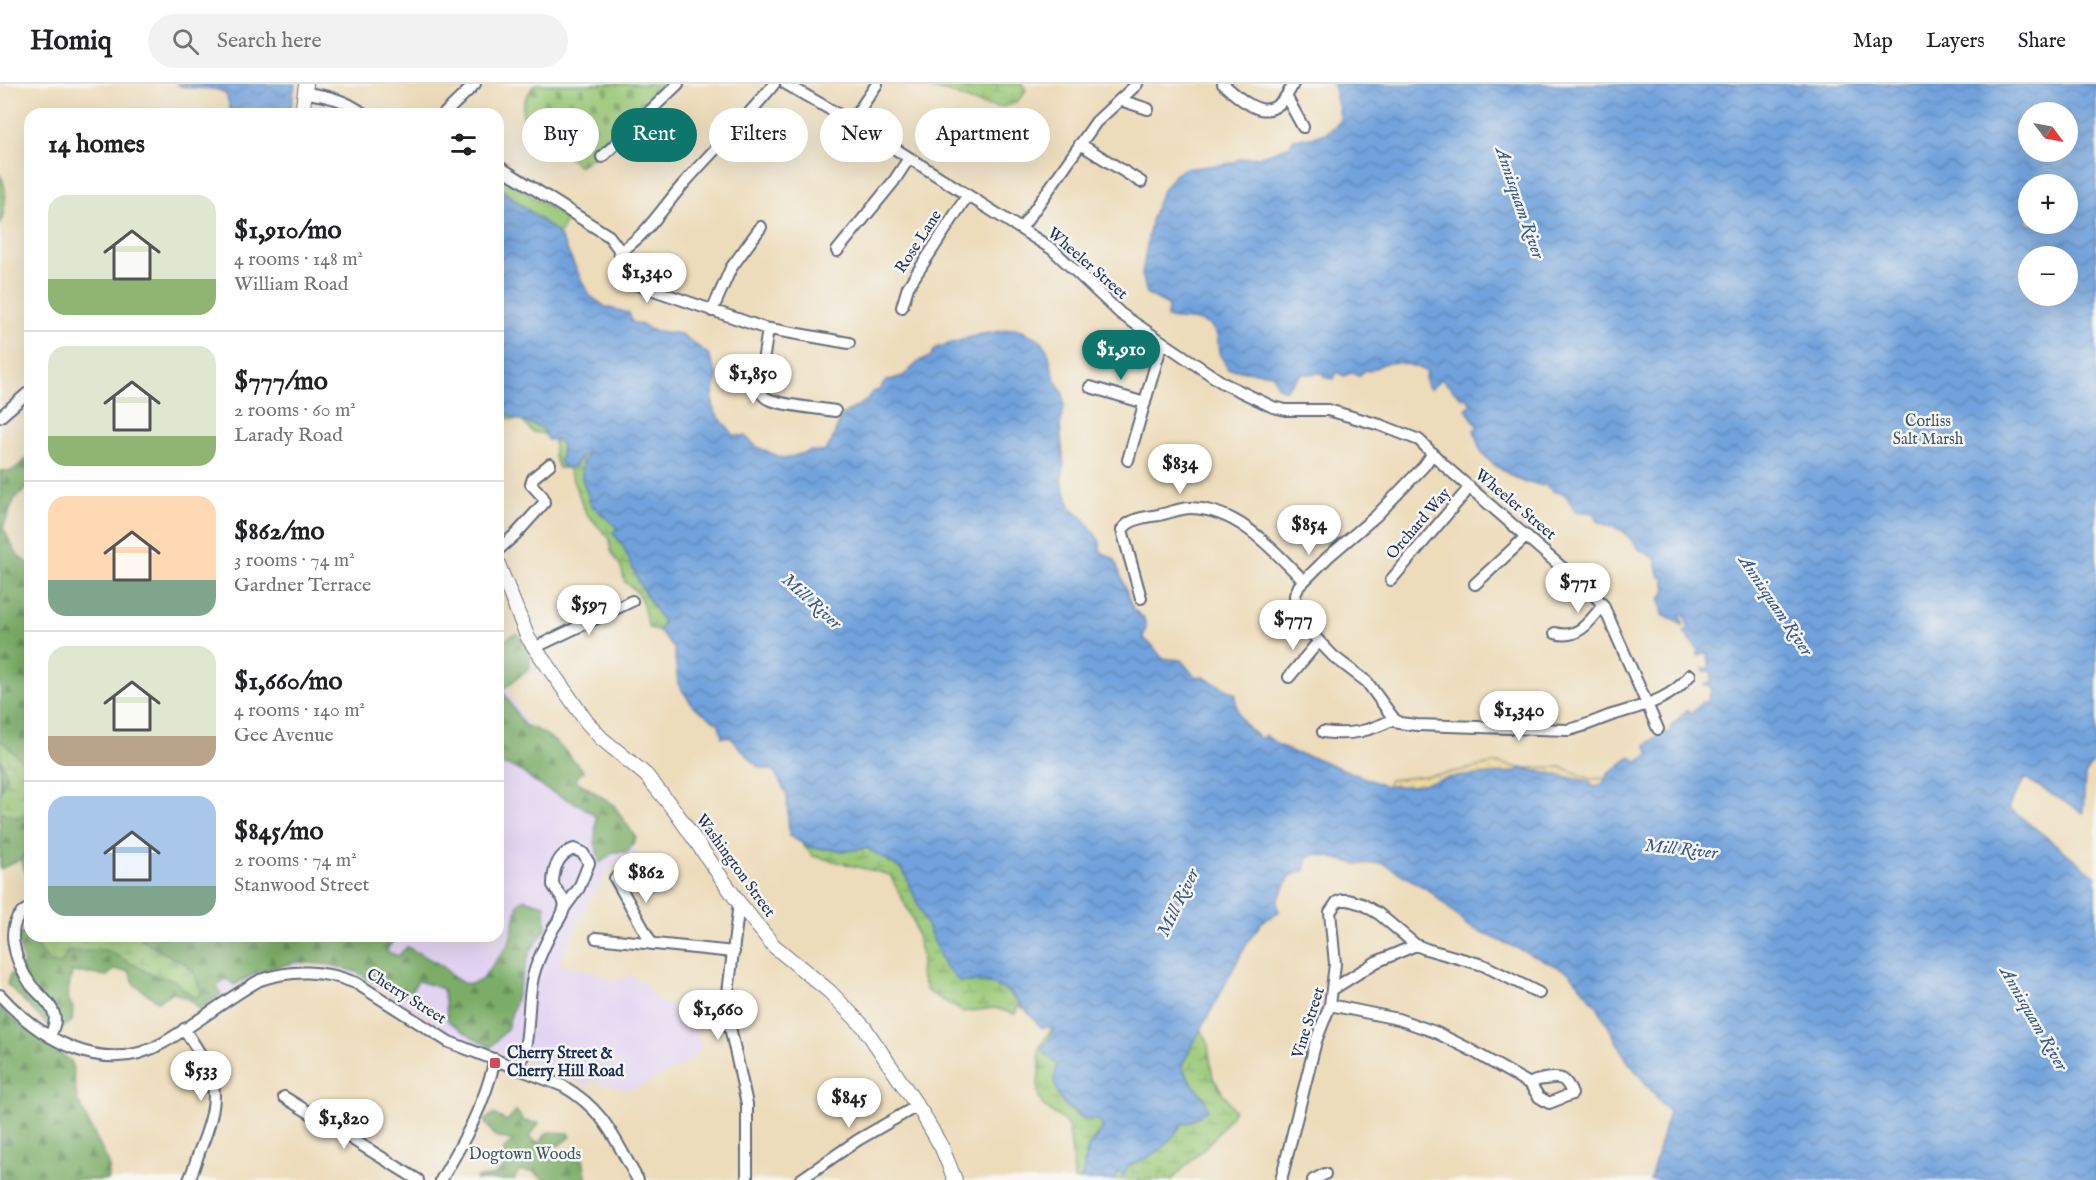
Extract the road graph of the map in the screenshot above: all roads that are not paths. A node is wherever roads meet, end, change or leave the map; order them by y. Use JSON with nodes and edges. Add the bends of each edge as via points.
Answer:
{"nodes":[{"id":1,"x":475,"y":84,"type":"edge"},
{"id":2,"x":678,"y":84,"type":"edge"},
{"id":3,"x":774,"y":84,"type":"edge"},
{"id":4,"x":786,"y":84,"type":"edge"},
{"id":5,"x":877,"y":84,"type":"edge"},
{"id":6,"x":1137,"y":84,"type":"edge"},
{"id":7,"x":1223,"y":84,"type":"edge"},
{"id":8,"x":1293,"y":84,"type":"edge"},
{"id":9,"x":306,"y":88,"type":"edge"},
{"id":10,"x":1287,"y":98,"type":"junction"},
{"id":11,"x":1120,"y":100,"type":"junction"},
{"id":12,"x":303,"y":108,"type":"edge"},
{"id":13,"x":356,"y":108,"type":"edge"},
{"id":14,"x":450,"y":108,"type":"edge"},
{"id":15,"x":827,"y":108,"type":"edge"},
{"id":16,"x":861,"y":108,"type":"edge"},
{"id":17,"x":1148,"y":109,"type":"dead end"},
{"id":18,"x":1303,"y":127,"type":"dead end"},
{"id":19,"x":1080,"y":144,"type":"junction"},
{"id":20,"x":903,"y":154,"type":"edge"},
{"id":21,"x":602,"y":157,"type":"dead end"},
{"id":22,"x":909,"y":158,"type":"junction"},
{"id":23,"x":504,"y":169,"type":"edge"},
{"id":24,"x":1141,"y":182,"type":"dead end"},
{"id":25,"x":967,"y":196,"type":"junction"},
{"id":26,"x":760,"y":226,"type":"dead end"},
{"id":27,"x":1021,"y":229,"type":"junction"},
{"id":28,"x":837,"y":250,"type":"dead end"},
{"id":29,"x":619,"y":252,"type":"junction"},
{"id":30,"x":902,"y":307,"type":"dead end"},
{"id":31,"x":712,"y":311,"type":"junction"},
{"id":32,"x":768,"y":329,"type":"junction"},
{"id":33,"x":1162,"y":343,"type":"junction"},
{"id":34,"x":849,"y":344,"type":"dead end"},
{"id":35,"x":1090,"y":387,"type":"dead end"},
{"id":36,"x":24,"y":396,"type":"edge"},
{"id":37,"x":1145,"y":403,"type":"junction"},
{"id":38,"x":835,"y":411,"type":"dead end"},
{"id":39,"x":0,"y":417,"type":"edge"},
{"id":40,"x":1433,"y":453,"type":"junction"},
{"id":41,"x":1128,"y":460,"type":"dead end"},
{"id":42,"x":550,"y":464,"type":"dead end"},
{"id":43,"x":1470,"y":487,"type":"junction"},
{"id":44,"x":1527,"y":536,"type":"junction"},
{"id":45,"x":504,"y":545,"type":"edge"},
{"id":46,"x":504,"y":579,"type":"edge"},
{"id":47,"x":1391,"y":580,"type":"dead end"},
{"id":48,"x":1304,"y":581,"type":"junction"},
{"id":49,"x":1475,"y":584,"type":"dead end"},
{"id":50,"x":1141,"y":598,"type":"dead end"},
{"id":51,"x":632,"y":601,"type":"dead end"},
{"id":52,"x":1603,"y":605,"type":"junction"},
{"id":53,"x":1555,"y":633,"type":"dead end"},
{"id":54,"x":1319,"y":641,"type":"junction"},
{"id":55,"x":534,"y":648,"type":"junction"},
{"id":56,"x":1690,"y":675,"type":"dead end"},
{"id":57,"x":1289,"y":677,"type":"dead end"},
{"id":58,"x":1647,"y":705,"type":"junction"},
{"id":59,"x":1394,"y":718,"type":"junction"},
{"id":60,"x":1658,"y":729,"type":"dead end"},
{"id":61,"x":1323,"y":732,"type":"dead end"},
{"id":62,"x":615,"y":878,"type":"dead end"},
{"id":63,"x":739,"y":903,"type":"junction"},
{"id":64,"x":565,"y":907,"type":"junction"},
{"id":65,"x":24,"y":910,"type":"edge"},
{"id":66,"x":596,"y":938,"type":"dead end"},
{"id":67,"x":652,"y":944,"type":"junction"},
{"id":68,"x":1416,"y":945,"type":"junction"},
{"id":69,"x":734,"y":952,"type":"junction"},
{"id":70,"x":1333,"y":989,"type":"junction"},
{"id":71,"x":1539,"y":993,"type":"dead end"},
{"id":72,"x":0,"y":995,"type":"edge"},
{"id":73,"x":1330,"y":1005,"type":"junction"},
{"id":74,"x":184,"y":1029,"type":"junction"},
{"id":75,"x":50,"y":1037,"type":"junction"},
{"id":76,"x":495,"y":1059,"type":"junction"},
{"id":77,"x":518,"y":1068,"type":"junction"},
{"id":78,"x":1530,"y":1084,"type":"dead end"},
{"id":79,"x":284,"y":1097,"type":"dead end"},
{"id":80,"x":917,"y":1106,"type":"junction"},
{"id":81,"x":1326,"y":1174,"type":"dead end"},
{"id":82,"x":189,"y":1180,"type":"edge"},
{"id":83,"x":418,"y":1180,"type":"edge"},
{"id":84,"x":441,"y":1180,"type":"edge"},
{"id":85,"x":638,"y":1180,"type":"edge"},
{"id":86,"x":747,"y":1180,"type":"edge"},
{"id":87,"x":800,"y":1180,"type":"edge"},
{"id":88,"x":955,"y":1180,"type":"edge"},
{"id":89,"x":1281,"y":1180,"type":"edge"},
{"id":90,"x":1313,"y":1180,"type":"edge"}],
"edges":[{"from":1,"to":14,"type":"street"},
{"from":2,"to":21,"type":"street"},
{"from":3,"to":29,"type":"street","via":[[641,234]]},
{"from":4,"to":15,"type":"street","name":"Wheeler Street"},
{"from":5,"to":16,"type":"street"},
{"from":6,"to":11,"type":"street"},
{"from":7,"to":10,"type":"street","via":[[1257,110],[1266,111]]},
{"from":8,"to":10,"type":"street"},
{"from":9,"to":12,"type":"main road"},
{"from":9,"to":13,"type":"street"},
{"from":10,"to":18,"type":"street"},
{"from":11,"to":17,"type":"street"},
{"from":11,"to":19,"type":"street"},
{"from":19,"to":24,"type":"street"},
{"from":19,"to":27,"type":"street"},
{"from":20,"to":22,"type":"street","name":"Wheeler Street"},
{"from":22,"to":25,"type":"street","name":"Wheeler Street"},
{"from":22,"to":28,"type":"street"},
{"from":23,"to":29,"type":"street","via":[[609,236]]},
{"from":25,"to":27,"type":"street","name":"Wheeler Street"},
{"from":25,"to":30,"type":"street","name":"Rose Lane","via":[[908,287]]},
{"from":26,"to":31,"type":"street","via":[[731,267]]},
{"from":27,"to":33,"type":"street","name":"Wheeler Street","via":[[1052,249],[1121,314]]},
{"from":29,"to":31,"type":"street","via":[[624,268],[636,284]]},
{"from":31,"to":32,"type":"street"},
{"from":32,"to":34,"type":"street"},
{"from":32,"to":38,"type":"street","via":[[761,393],[776,401]]},
{"from":33,"to":37,"type":"street"},
{"from":33,"to":40,"type":"street","name":"Wheeler Street","via":[[1224,383],[1274,407],[1328,410],[1350,416],[1419,440]]},
{"from":35,"to":37,"type":"street"},
{"from":36,"to":39,"type":"street"},
{"from":37,"to":41,"type":"street"},
{"from":40,"to":43,"type":"street","name":"Wheeler Street"},
{"from":40,"to":48,"type":"street","via":[[1376,516]]},
{"from":42,"to":45,"type":"street","via":[[531,484],[544,503]]},
{"from":43,"to":44,"type":"street","name":"Wheeler Street"},
{"from":43,"to":47,"type":"street","name":"Orchard Way"},
{"from":44,"to":49,"type":"street"},
{"from":44,"to":52,"type":"street","name":"Wheeler Street"},
{"from":46,"to":55,"type":"main road","name":"Washington Street"},
{"from":48,"to":50,"type":"street","via":[[1247,528],[1218,513],[1188,508],[1138,518],[1122,530]]},
{"from":48,"to":54,"type":"street","via":[[1294,603],[1301,620]]},
{"from":51,"to":55,"type":"street"},
{"from":52,"to":53,"type":"street","via":[[1580,630],[1570,635]]},
{"from":52,"to":58,"type":"street","name":"Wheeler Street"},
{"from":54,"to":57,"type":"street"},
{"from":54,"to":59,"type":"street","via":[[1367,682]]},
{"from":55,"to":63,"type":"main road","name":"Washington Street","via":[[586,722],[646,775],[675,811]]},
{"from":56,"to":58,"type":"street","via":[[1677,689]]},
{"from":58,"to":59,"type":"street","via":[[1568,730],[1408,725]]},
{"from":58,"to":60,"type":"street","name":"Wheeler Street"},
{"from":59,"to":61,"type":"street","via":[[1354,733]]},
{"from":62,"to":67,"type":"street"},
{"from":63,"to":69,"type":"street"},
{"from":63,"to":80,"type":"main road","name":"Washington Street","via":[[774,946],[858,1020]]},
{"from":64,"to":64,"type":"street","via":[[553,877],[560,857],[574,849],[589,863],[579,888]]},
{"from":64,"to":77,"type":"street","via":[[535,970]]},
{"from":65,"to":75,"type":"street","via":[[14,920],[11,937],[30,983],[54,1013]]},
{"from":66,"to":67,"type":"street"},
{"from":67,"to":69,"type":"street"},
{"from":68,"to":70,"type":"street","name":"Vine Street","via":[[1382,958]]},
{"from":68,"to":70,"type":"street","via":[[1362,904],[1337,902],[1330,919],[1335,964]]},
{"from":68,"to":71,"type":"street","via":[[1483,965]]},
{"from":69,"to":86,"type":"street","via":[[726,1010],[747,1104]]},
{"from":70,"to":73,"type":"street","name":"Vine Street"},
{"from":72,"to":75,"type":"street","name":"Cherry Street"},
{"from":73,"to":78,"type":"street","via":[[1375,1013],[1435,1032]]},
{"from":73,"to":89,"type":"street","name":"Vine Street","via":[[1316,1041]]},
{"from":74,"to":75,"type":"street","name":"Cherry Street","via":[[161,1044],[127,1056],[87,1054]]},
{"from":74,"to":76,"type":"street","name":"Cherry Street","via":[[260,980],[290,972],[319,972],[356,983],[449,1042]]},
{"from":74,"to":82,"type":"street","via":[[210,1069],[215,1088],[212,1116]]},
{"from":76,"to":77,"type":"street","name":"Cherry Street"},
{"from":76,"to":84,"type":"street","via":[[483,1101]]},
{"from":77,"to":85,"type":"street","name":"Cherry Street","via":[[586,1100],[612,1133]]},
{"from":79,"to":83,"type":"street"},
{"from":80,"to":87,"type":"street"},
{"from":80,"to":88,"type":"main road","name":"Washington Street","via":[[942,1148]]},
{"from":81,"to":90,"type":"street"}]}
